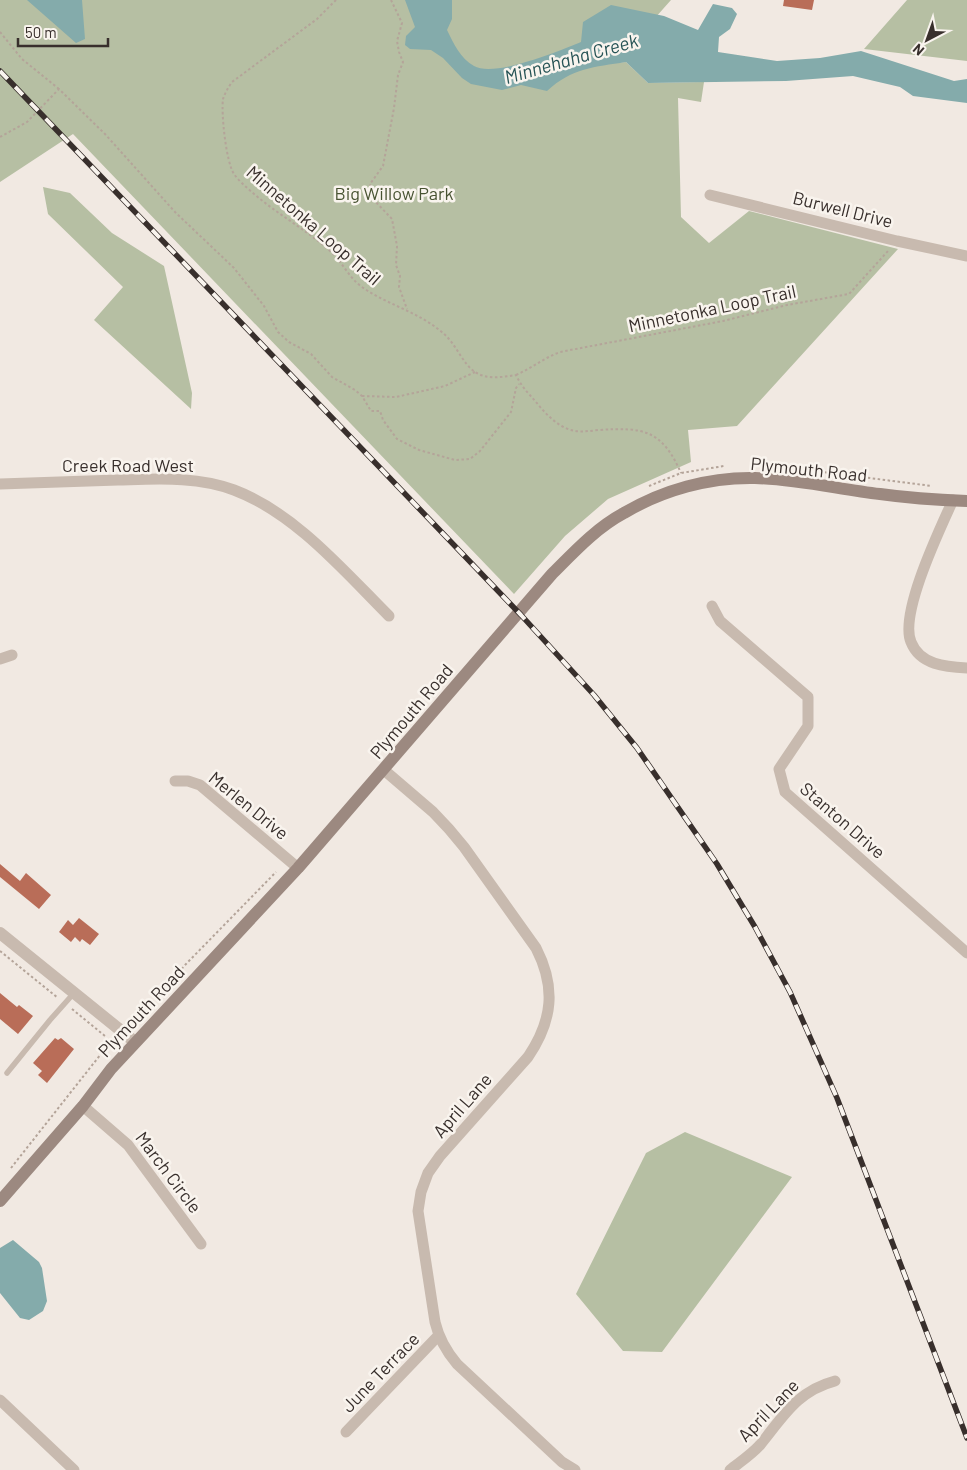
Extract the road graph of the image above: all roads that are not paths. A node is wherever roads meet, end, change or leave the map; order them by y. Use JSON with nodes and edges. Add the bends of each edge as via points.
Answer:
{"nodes":[{"id":1,"x":710,"y":195,"type":"dead end"},
{"id":2,"x":967,"y":256,"type":"edge"},
{"id":3,"x":0,"y":484,"type":"edge"},
{"id":4,"x":953,"y":500,"type":"junction"},
{"id":5,"x":967,"y":501,"type":"edge"},
{"id":6,"x":712,"y":606,"type":"dead end"},
{"id":7,"x":389,"y":616,"type":"dead end"},
{"id":8,"x":12,"y":655,"type":"dead end"},
{"id":9,"x":0,"y":659,"type":"edge"},
{"id":10,"x":967,"y":668,"type":"edge"},
{"id":11,"x":384,"y":770,"type":"junction"},
{"id":12,"x":175,"y":781,"type":"dead end"},
{"id":13,"x":293,"y":864,"type":"junction"},
{"id":14,"x":0,"y":933,"type":"edge"},
{"id":15,"x":967,"y":953,"type":"edge"},
{"id":16,"x":74,"y":993,"type":"junction"},
{"id":17,"x":135,"y":1042,"type":"junction"},
{"id":18,"x":7,"y":1073,"type":"dead end"},
{"id":19,"x":83,"y":1106,"type":"junction"},
{"id":20,"x":0,"y":1201,"type":"edge"},
{"id":21,"x":201,"y":1244,"type":"dead end"},
{"id":22,"x":438,"y":1336,"type":"junction"},
{"id":23,"x":835,"y":1381,"type":"dead end"},
{"id":24,"x":0,"y":1400,"type":"edge"},
{"id":25,"x":346,"y":1432,"type":"dead end"},
{"id":26,"x":74,"y":1470,"type":"edge"},
{"id":27,"x":575,"y":1470,"type":"edge"},
{"id":28,"x":730,"y":1470,"type":"edge"}],
"edges":[{"from":1,"to":2,"type":"street","name":"Burwell Drive"},
{"from":3,"to":7,"type":"street","name":"Creek Road West","via":[[165,479],[203,482],[234,490],[291,523],[320,547]]},
{"from":4,"to":5,"type":"main road","name":"Plymouth Road"},
{"from":4,"to":10,"type":"street","via":[[929,553],[909,615],[908,629],[911,642],[930,662]]},
{"from":4,"to":11,"type":"main road","name":"Plymouth Road","via":[[882,495],[755,478],[715,480],[654,498],[623,513],[586,540],[552,574]]},
{"from":6,"to":15,"type":"street","name":"Stanton Drive","via":[[720,621],[808,697],[808,726],[779,769],[785,792]]},
{"from":8,"to":9,"type":"street"},
{"from":11,"to":13,"type":"main road","name":"Plymouth Road"},
{"from":11,"to":22,"type":"street","name":"April Lane","via":[[433,812],[464,847],[536,948],[548,984],[546,1023],[539,1041],[440,1156],[428,1173],[421,1192],[418,1211]]},
{"from":12,"to":13,"type":"street","name":"Merlen Drive","via":[[200,785]]},
{"from":13,"to":17,"type":"main road","name":"Plymouth Road"},
{"from":14,"to":16,"type":"street"},
{"from":16,"to":17,"type":"street"},
{"from":16,"to":18,"type":"lane"},
{"from":17,"to":19,"type":"main road","name":"Plymouth Road"},
{"from":19,"to":20,"type":"main road","name":"Plymouth Road"},
{"from":19,"to":21,"type":"street","name":"March Circle","via":[[128,1145]]},
{"from":22,"to":25,"type":"street","name":"June Terrace"},
{"from":22,"to":27,"type":"street","name":"April Lane","via":[[457,1364],[562,1462]]},
{"from":23,"to":28,"type":"street","name":"April Lane","via":[[811,1390],[798,1400],[758,1447]]},
{"from":24,"to":26,"type":"street"}]}
